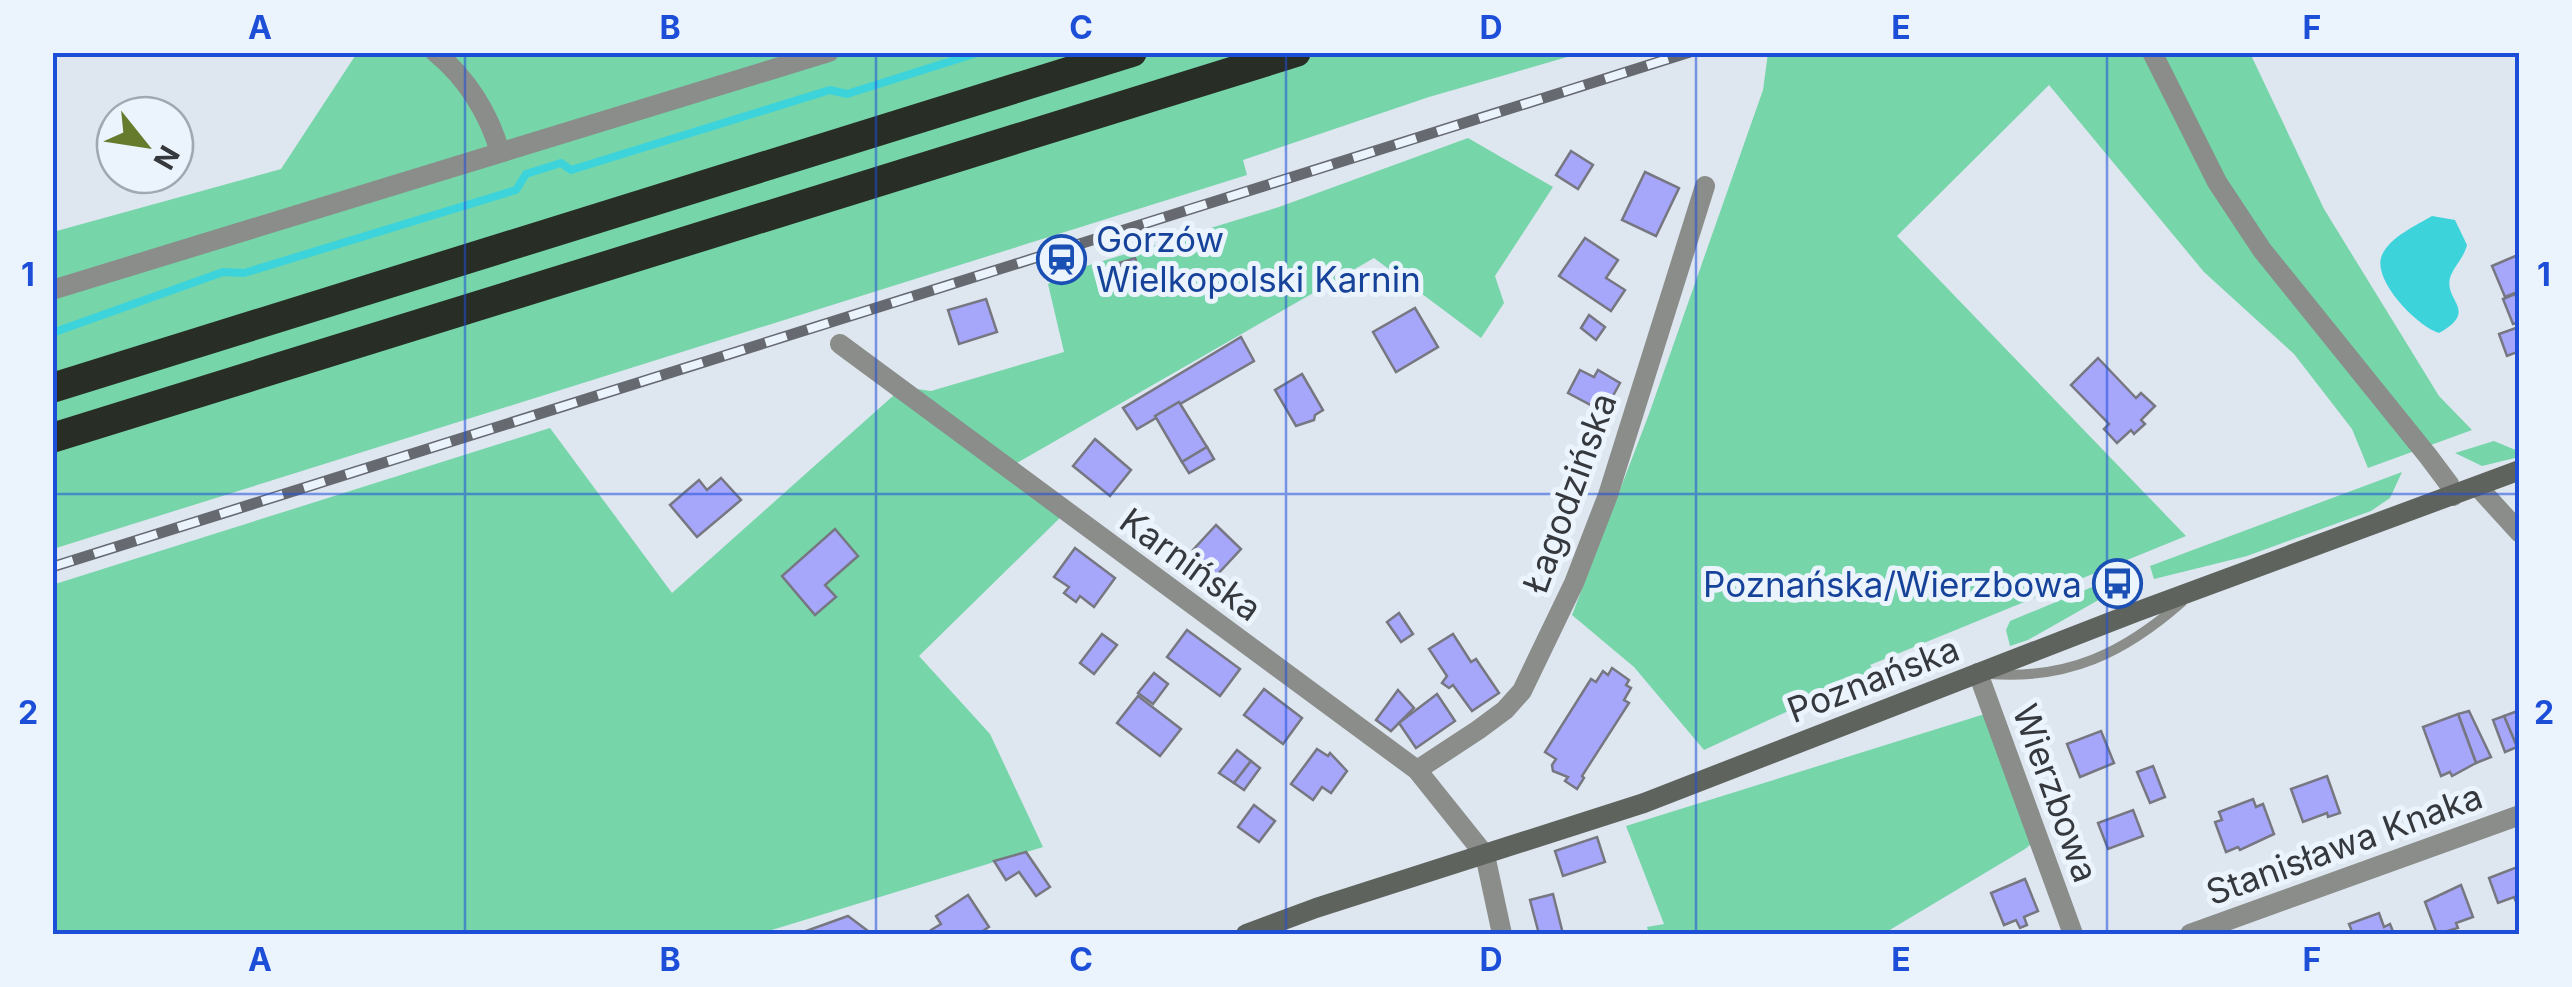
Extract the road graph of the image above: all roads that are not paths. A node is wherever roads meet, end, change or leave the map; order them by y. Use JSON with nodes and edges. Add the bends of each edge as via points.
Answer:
{"nodes":[{"id":1,"x":436,"y":52,"type":"edge"},
{"id":2,"x":830,"y":52,"type":"edge"},
{"id":3,"x":1132,"y":52,"type":"edge"},
{"id":4,"x":1276,"y":52,"type":"edge"},
{"id":5,"x":1296,"y":52,"type":"edge"},
{"id":6,"x":2152,"y":52,"type":"edge"},
{"id":7,"x":1232,"y":73,"type":"junction"},
{"id":8,"x":500,"y":152,"type":"junction"},
{"id":9,"x":1705,"y":186,"type":"dead end"},
{"id":10,"x":52,"y":290,"type":"edge"},
{"id":11,"x":840,"y":344,"type":"dead end"},
{"id":12,"x":52,"y":388,"type":"edge"},
{"id":13,"x":52,"y":438,"type":"edge"},
{"id":14,"x":2520,"y":470,"type":"edge"},
{"id":15,"x":2478,"y":488,"type":"junction"},
{"id":16,"x":2453,"y":496,"type":"junction"},
{"id":17,"x":2520,"y":533,"type":"edge"},
{"id":18,"x":1978,"y":673,"type":"junction"},
{"id":19,"x":1416,"y":770,"type":"junction"},
{"id":20,"x":2520,"y":814,"type":"edge"},
{"id":21,"x":1485,"y":855,"type":"junction"},
{"id":22,"x":1246,"y":934,"type":"edge"},
{"id":23,"x":1502,"y":934,"type":"edge"},
{"id":24,"x":2073,"y":934,"type":"edge"},
{"id":25,"x":2190,"y":934,"type":"edge"}],
"edges":[{"from":1,"to":8,"type":"street","via":[[473,94]]},
{"from":2,"to":8,"type":"street"},
{"from":3,"to":12,"type":"highway"},
{"from":4,"to":7,"type":"lane"},
{"from":5,"to":7,"type":"highway"},
{"from":6,"to":16,"type":"street","via":[[2217,182],[2262,250]]},
{"from":7,"to":13,"type":"highway"},
{"from":8,"to":10,"type":"street"},
{"from":9,"to":19,"type":"street","name":"Łagodzińska","via":[[1608,494],[1522,691]]},
{"from":11,"to":19,"type":"street","name":"Karnińska"},
{"from":14,"to":15,"type":"main road","name":"Poznańska"},
{"from":15,"to":16,"type":"main road","name":"Poznańska"},
{"from":15,"to":17,"type":"street"},
{"from":16,"to":18,"type":"main road","name":"Poznańska"},
{"from":18,"to":21,"type":"main road","name":"Poznańska","via":[[1644,803]]},
{"from":18,"to":24,"type":"street","name":"Wierzbowa"},
{"from":19,"to":21,"type":"street","name":"Karnińska"},
{"from":20,"to":25,"type":"street","name":"Stanisława Knaka"},
{"from":21,"to":22,"type":"main road","name":"Poznańska"},
{"from":21,"to":23,"type":"street"}]}
